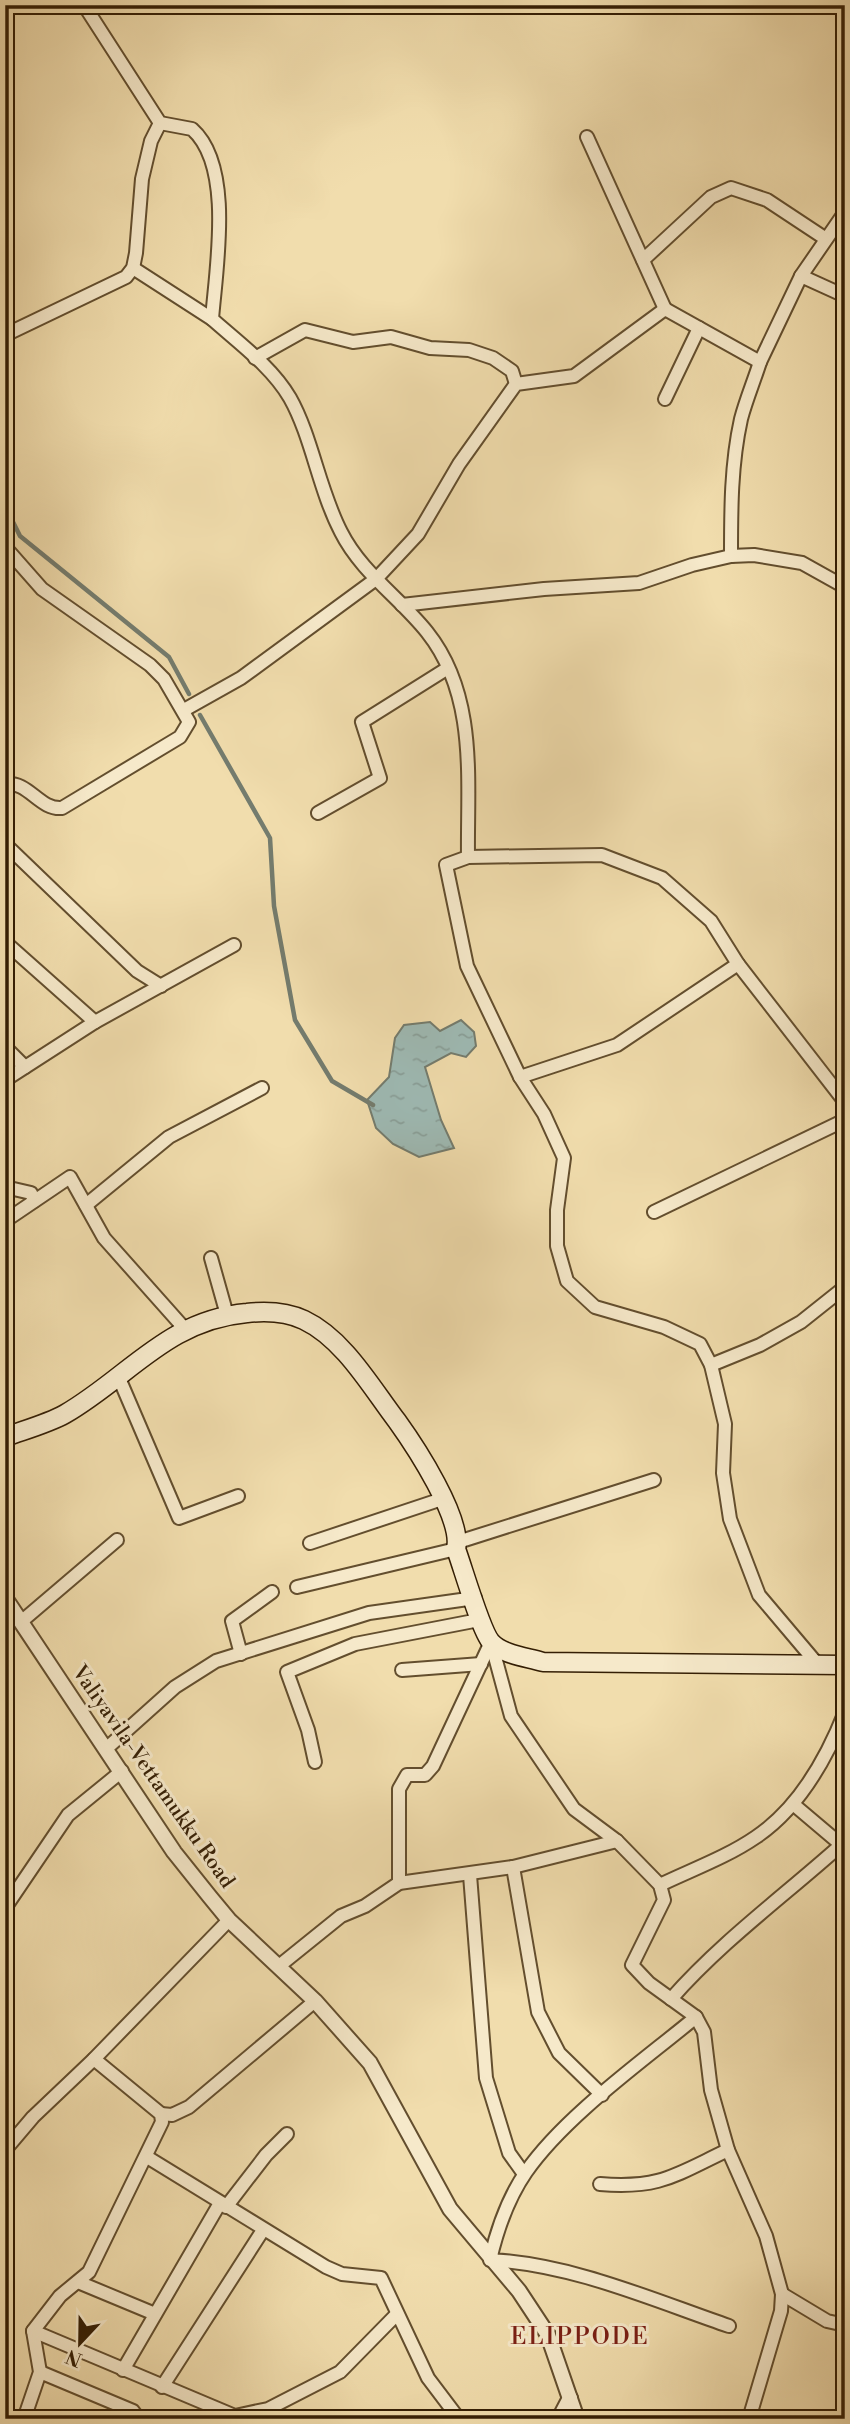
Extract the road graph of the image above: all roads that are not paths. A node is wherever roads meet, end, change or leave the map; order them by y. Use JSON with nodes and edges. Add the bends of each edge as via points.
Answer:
{"nodes":[{"id":1,"x":84,"y":5,"type":"edge"},
{"id":2,"x":160,"y":122,"type":"junction"},
{"id":3,"x":587,"y":137,"type":"dead end"},
{"id":4,"x":845,"y":212,"type":"edge"},
{"id":5,"x":826,"y":239,"type":"junction"},
{"id":6,"x":643,"y":260,"type":"junction"},
{"id":7,"x":133,"y":268,"type":"junction"},
{"id":8,"x":801,"y":276,"type":"junction"},
{"id":9,"x":845,"y":296,"type":"edge"},
{"id":10,"x":666,"y":309,"type":"junction"},
{"id":11,"x":212,"y":319,"type":"junction"},
{"id":12,"x":699,"y":328,"type":"junction"},
{"id":13,"x":5,"y":335,"type":"edge"},
{"id":14,"x":255,"y":358,"type":"junction"},
{"id":15,"x":760,"y":362,"type":"junction"},
{"id":16,"x":516,"y":384,"type":"junction"},
{"id":17,"x":665,"y":399,"type":"dead end"},
{"id":18,"x":5,"y":547,"type":"edge"},
{"id":19,"x":731,"y":556,"type":"junction"},
{"id":20,"x":376,"y":579,"type":"junction"},
{"id":21,"x":845,"y":587,"type":"edge"},
{"id":22,"x":402,"y":605,"type":"junction"},
{"id":23,"x":448,"y":667,"type":"junction"},
{"id":24,"x":184,"y":710,"type":"junction"},
{"id":25,"x":5,"y":784,"type":"edge"},
{"id":26,"x":318,"y":813,"type":"dead end"},
{"id":27,"x":5,"y":844,"type":"edge"},
{"id":28,"x":468,"y":857,"type":"junction"},
{"id":29,"x":5,"y":942,"type":"edge"},
{"id":30,"x":234,"y":944,"type":"dead end"},
{"id":31,"x":738,"y":964,"type":"junction"},
{"id":32,"x":160,"y":986,"type":"junction"},
{"id":33,"x":95,"y":1022,"type":"junction"},
{"id":34,"x":5,"y":1047,"type":"edge"},
{"id":35,"x":26,"y":1067,"type":"junction"},
{"id":36,"x":520,"y":1077,"type":"junction"},
{"id":37,"x":5,"y":1080,"type":"edge"},
{"id":38,"x":262,"y":1088,"type":"dead end"},
{"id":39,"x":845,"y":1102,"type":"edge"},
{"id":40,"x":845,"y":1120,"type":"edge"},
{"id":41,"x":5,"y":1187,"type":"edge"},
{"id":42,"x":34,"y":1201,"type":"junction"},
{"id":43,"x":86,"y":1205,"type":"junction"},
{"id":44,"x":654,"y":1212,"type":"dead end"},
{"id":45,"x":5,"y":1221,"type":"edge"},
{"id":46,"x":211,"y":1258,"type":"dead end"},
{"id":47,"x":845,"y":1287,"type":"edge"},
{"id":48,"x":227,"y":1315,"type":"junction"},
{"id":49,"x":184,"y":1328,"type":"junction"},
{"id":50,"x":711,"y":1364,"type":"junction"},
{"id":51,"x":119,"y":1378,"type":"junction"},
{"id":52,"x":5,"y":1437,"type":"edge"},
{"id":53,"x":654,"y":1480,"type":"dead end"},
{"id":54,"x":238,"y":1496,"type":"dead end"},
{"id":55,"x":442,"y":1499,"type":"junction"},
{"id":56,"x":117,"y":1541,"type":"dead end"},
{"id":57,"x":310,"y":1543,"type":"dead end"},
{"id":58,"x":457,"y":1545,"type":"junction"},
{"id":59,"x":297,"y":1587,"type":"dead end"},
{"id":60,"x":272,"y":1592,"type":"dead end"},
{"id":61,"x":475,"y":1598,"type":"junction"},
{"id":62,"x":8,"y":1608,"type":"edge"},
{"id":63,"x":479,"y":1620,"type":"junction"},
{"id":64,"x":22,"y":1622,"type":"junction"},
{"id":65,"x":491,"y":1642,"type":"junction"},
{"id":66,"x":241,"y":1654,"type":"junction"},
{"id":67,"x":481,"y":1664,"type":"junction"},
{"id":68,"x":845,"y":1665,"type":"edge"},
{"id":69,"x":819,"y":1666,"type":"junction"},
{"id":70,"x":402,"y":1670,"type":"dead end"},
{"id":71,"x":845,"y":1712,"type":"edge"},
{"id":72,"x":839,"y":1741,"type":"edge"},
{"id":73,"x":107,"y":1748,"type":"junction"},
{"id":74,"x":315,"y":1762,"type":"dead end"},
{"id":75,"x":122,"y":1771,"type":"junction"},
{"id":76,"x":793,"y":1804,"type":"junction"},
{"id":77,"x":617,"y":1841,"type":"junction"},
{"id":78,"x":843,"y":1846,"type":"edge"},
{"id":79,"x":513,"y":1867,"type":"junction"},
{"id":80,"x":470,"y":1875,"type":"junction"},
{"id":81,"x":399,"y":1883,"type":"junction"},
{"id":82,"x":660,"y":1885,"type":"junction"},
{"id":83,"x":5,"y":1908,"type":"edge"},
{"id":84,"x":229,"y":1920,"type":"junction"},
{"id":85,"x":279,"y":1966,"type":"junction"},
{"id":86,"x":671,"y":1999,"type":"junction"},
{"id":87,"x":315,"y":2001,"type":"junction"},
{"id":88,"x":696,"y":2017,"type":"junction"},
{"id":89,"x":94,"y":2059,"type":"junction"},
{"id":90,"x":602,"y":2095,"type":"junction"},
{"id":91,"x":161,"y":2115,"type":"junction"},
{"id":92,"x":287,"y":2134,"type":"dead end"},
{"id":93,"x":5,"y":2150,"type":"edge"},
{"id":94,"x":728,"y":2150,"type":"junction"},
{"id":95,"x":147,"y":2157,"type":"junction"},
{"id":96,"x":524,"y":2174,"type":"junction"},
{"id":97,"x":600,"y":2184,"type":"dead end"},
{"id":98,"x":223,"y":2205,"type":"junction"},
{"id":99,"x":263,"y":2230,"type":"junction"},
{"id":100,"x":490,"y":2260,"type":"junction"},
{"id":101,"x":78,"y":2282,"type":"junction"},
{"id":102,"x":782,"y":2294,"type":"junction"},
{"id":103,"x":155,"y":2314,"type":"junction"},
{"id":104,"x":397,"y":2314,"type":"junction"},
{"id":105,"x":845,"y":2325,"type":"edge"},
{"id":106,"x":729,"y":2326,"type":"dead end"},
{"id":107,"x":33,"y":2331,"type":"junction"},
{"id":108,"x":123,"y":2371,"type":"junction"},
{"id":109,"x":40,"y":2372,"type":"junction"},
{"id":110,"x":162,"y":2387,"type":"junction"},
{"id":111,"x":570,"y":2398,"type":"junction"},
{"id":112,"x":24,"y":2419,"type":"edge"},
{"id":113,"x":139,"y":2419,"type":"edge"},
{"id":114,"x":459,"y":2419,"type":"edge"},
{"id":115,"x":559,"y":2419,"type":"edge"},
{"id":116,"x":577,"y":2419,"type":"edge"},
{"id":117,"x":749,"y":2419,"type":"edge"}],
"edges":[{"from":1,"to":2,"type":"street"},
{"from":2,"to":7,"type":"street","via":[[146,158]]},
{"from":2,"to":11,"type":"street","via":[[192,129],[210,152],[216,177],[218,248]]},
{"from":3,"to":6,"type":"street"},
{"from":4,"to":5,"type":"street"},
{"from":5,"to":6,"type":"street","via":[[767,201],[731,188],[711,197]]},
{"from":5,"to":8,"type":"street"},
{"from":6,"to":10,"type":"street"},
{"from":7,"to":11,"type":"street"},
{"from":7,"to":13,"type":"street","via":[[126,277]]},
{"from":8,"to":9,"type":"street"},
{"from":8,"to":15,"type":"street"},
{"from":10,"to":12,"type":"street"},
{"from":10,"to":16,"type":"street","via":[[574,376]]},
{"from":11,"to":14,"type":"street"},
{"from":12,"to":15,"type":"street"},
{"from":12,"to":17,"type":"street"},
{"from":14,"to":16,"type":"street","via":[[304,330],[353,342],[391,337],[493,358],[512,371]]},
{"from":14,"to":20,"type":"street","via":[[290,398],[342,534]]},
{"from":15,"to":19,"type":"street","via":[[735,452]]},
{"from":16,"to":20,"type":"street","via":[[459,464],[418,534]]},
{"from":18,"to":24,"type":"street","via":[[42,589],[150,665]]},
{"from":19,"to":21,"type":"street","via":[[754,555],[802,564]]},
{"from":19,"to":22,"type":"street","via":[[639,583]]},
{"from":20,"to":22,"type":"street"},
{"from":20,"to":24,"type":"street","via":[[241,678]]},
{"from":22,"to":23,"type":"street","via":[[428,633]]},
{"from":23,"to":26,"type":"street","via":[[362,722],[380,778]]},
{"from":23,"to":28,"type":"street","via":[[461,702],[467,738]]},
{"from":24,"to":25,"type":"street","via":[[189,722],[180,737],[62,808],[46,804],[21,785]]},
{"from":27,"to":32,"type":"street","via":[[136,971]]},
{"from":28,"to":31,"type":"street","via":[[602,855],[662,878],[711,921]]},
{"from":28,"to":36,"type":"street","via":[[446,865],[467,966]]},
{"from":29,"to":33,"type":"street"},
{"from":30,"to":32,"type":"street"},
{"from":31,"to":36,"type":"street","via":[[617,1045]]},
{"from":31,"to":39,"type":"street"},
{"from":32,"to":33,"type":"street"},
{"from":33,"to":35,"type":"street"},
{"from":34,"to":35,"type":"street"},
{"from":35,"to":37,"type":"street"},
{"from":36,"to":50,"type":"street","via":[[564,1158],[557,1246],[567,1281],[595,1307],[664,1327],[700,1344]]},
{"from":38,"to":43,"type":"street","via":[[169,1137]]},
{"from":40,"to":44,"type":"street"},
{"from":41,"to":42,"type":"street","via":[[31,1193]]},
{"from":42,"to":43,"type":"street","via":[[70,1177]]},
{"from":42,"to":45,"type":"street"},
{"from":43,"to":49,"type":"street","via":[[104,1238]]},
{"from":46,"to":48,"type":"street"},
{"from":47,"to":50,"type":"street","via":[[801,1322],[760,1345]]},
{"from":48,"to":49,"type":"main road"},
{"from":48,"to":55,"type":"main road","via":[[262,1311],[304,1320],[320,1331],[346,1354],[411,1441]]},
{"from":49,"to":51,"type":"main road","via":[[150,1349]]},
{"from":50,"to":69,"type":"street","via":[[725,1424],[723,1473],[730,1519],[759,1595]]},
{"from":51,"to":52,"type":"main road","via":[[63,1415]]},
{"from":51,"to":54,"type":"street","via":[[179,1518]]},
{"from":53,"to":58,"type":"street"},
{"from":55,"to":57,"type":"street"},
{"from":55,"to":58,"type":"main road"},
{"from":56,"to":64,"type":"street"},
{"from":58,"to":59,"type":"street"},
{"from":58,"to":61,"type":"main road"},
{"from":60,"to":66,"type":"street","via":[[232,1621]]},
{"from":61,"to":63,"type":"main road"},
{"from":61,"to":66,"type":"street","via":[[369,1613]]},
{"from":62,"to":64,"type":"street","name":"Valiyavila-Vettamukku Road"},
{"from":63,"to":65,"type":"main road"},
{"from":63,"to":74,"type":"street","via":[[355,1644],[287,1672]]},
{"from":64,"to":73,"type":"street","name":"Valiyavila-Vettamukku Road"},
{"from":65,"to":67,"type":"street"},
{"from":65,"to":69,"type":"main road","via":[[543,1662]]},
{"from":65,"to":77,"type":"street","via":[[511,1716],[574,1809]]},
{"from":66,"to":73,"type":"street","via":[[216,1661],[175,1686]]},
{"from":67,"to":70,"type":"street"},
{"from":67,"to":81,"type":"street","via":[[433,1766],[425,1775],[407,1775],[401,1782]]},
{"from":68,"to":69,"type":"main road"},
{"from":71,"to":72,"type":"street"},
{"from":72,"to":76,"type":"street"},
{"from":73,"to":75,"type":"street","name":"Valiyavila-Vettamukku Road"},
{"from":75,"to":83,"type":"street","via":[[68,1815]]},
{"from":75,"to":84,"type":"street","name":"Valiyavila-Vettamukku Road","via":[[174,1852]]},
{"from":76,"to":78,"type":"street"},
{"from":76,"to":82,"type":"street","via":[[756,1837]]},
{"from":77,"to":79,"type":"street"},
{"from":77,"to":82,"type":"street"},
{"from":78,"to":86,"type":"street","via":[[752,1919]]},
{"from":79,"to":80,"type":"street"},
{"from":79,"to":90,"type":"street","via":[[538,2012],[559,2053]]},
{"from":80,"to":81,"type":"street"},
{"from":80,"to":96,"type":"street","via":[[486,2078],[509,2153]]},
{"from":81,"to":85,"type":"street","via":[[341,1916]]},
{"from":82,"to":86,"type":"street","via":[[664,1900],[632,1965]]},
{"from":84,"to":85,"type":"street","name":"Valiyavila-Vettamukku Road"},
{"from":84,"to":89,"type":"street"},
{"from":85,"to":87,"type":"street","name":"Valiyavila-Vettamukku Road"},
{"from":86,"to":88,"type":"street"},
{"from":87,"to":91,"type":"street","via":[[189,2107]]},
{"from":87,"to":100,"type":"street","name":"Valiyavila-Vettamukku Road","via":[[370,2063],[450,2209]]},
{"from":88,"to":90,"type":"street"},
{"from":88,"to":94,"type":"street","via":[[704,2032],[711,2090]]},
{"from":89,"to":91,"type":"street"},
{"from":89,"to":93,"type":"street"},
{"from":90,"to":96,"type":"street"},
{"from":91,"to":95,"type":"street"},
{"from":92,"to":98,"type":"street"},
{"from":94,"to":97,"type":"street","via":[[658,2184]]},
{"from":94,"to":102,"type":"street","via":[[766,2236]]},
{"from":95,"to":98,"type":"street"},
{"from":95,"to":101,"type":"street","via":[[89,2272]]},
{"from":96,"to":100,"type":"street","via":[[497,2229]]},
{"from":98,"to":99,"type":"street"},
{"from":98,"to":103,"type":"street"},
{"from":99,"to":104,"type":"street","via":[[342,2274],[381,2278]]},
{"from":99,"to":110,"type":"street"},
{"from":100,"to":106,"type":"street","via":[[596,2281]]},
{"from":100,"to":111,"type":"street","name":"Valiyavila-Vettamukku Road","via":[[519,2291],[548,2335]]},
{"from":101,"to":103,"type":"street"},
{"from":101,"to":107,"type":"street","via":[[60,2296]]},
{"from":102,"to":105,"type":"street","via":[[827,2321]]},
{"from":102,"to":117,"type":"street"},
{"from":103,"to":108,"type":"street"},
{"from":104,"to":110,"type":"street","via":[[340,2372],[268,2409],[235,2416]]},
{"from":104,"to":114,"type":"street","via":[[428,2378]]},
{"from":107,"to":108,"type":"street"},
{"from":107,"to":109,"type":"street"},
{"from":108,"to":110,"type":"street"},
{"from":109,"to":112,"type":"street"},
{"from":109,"to":113,"type":"street","via":[[133,2411]]},
{"from":111,"to":115,"type":"street"},
{"from":111,"to":116,"type":"street","name":"Valiyavila-Vettamukku Road"}]}
